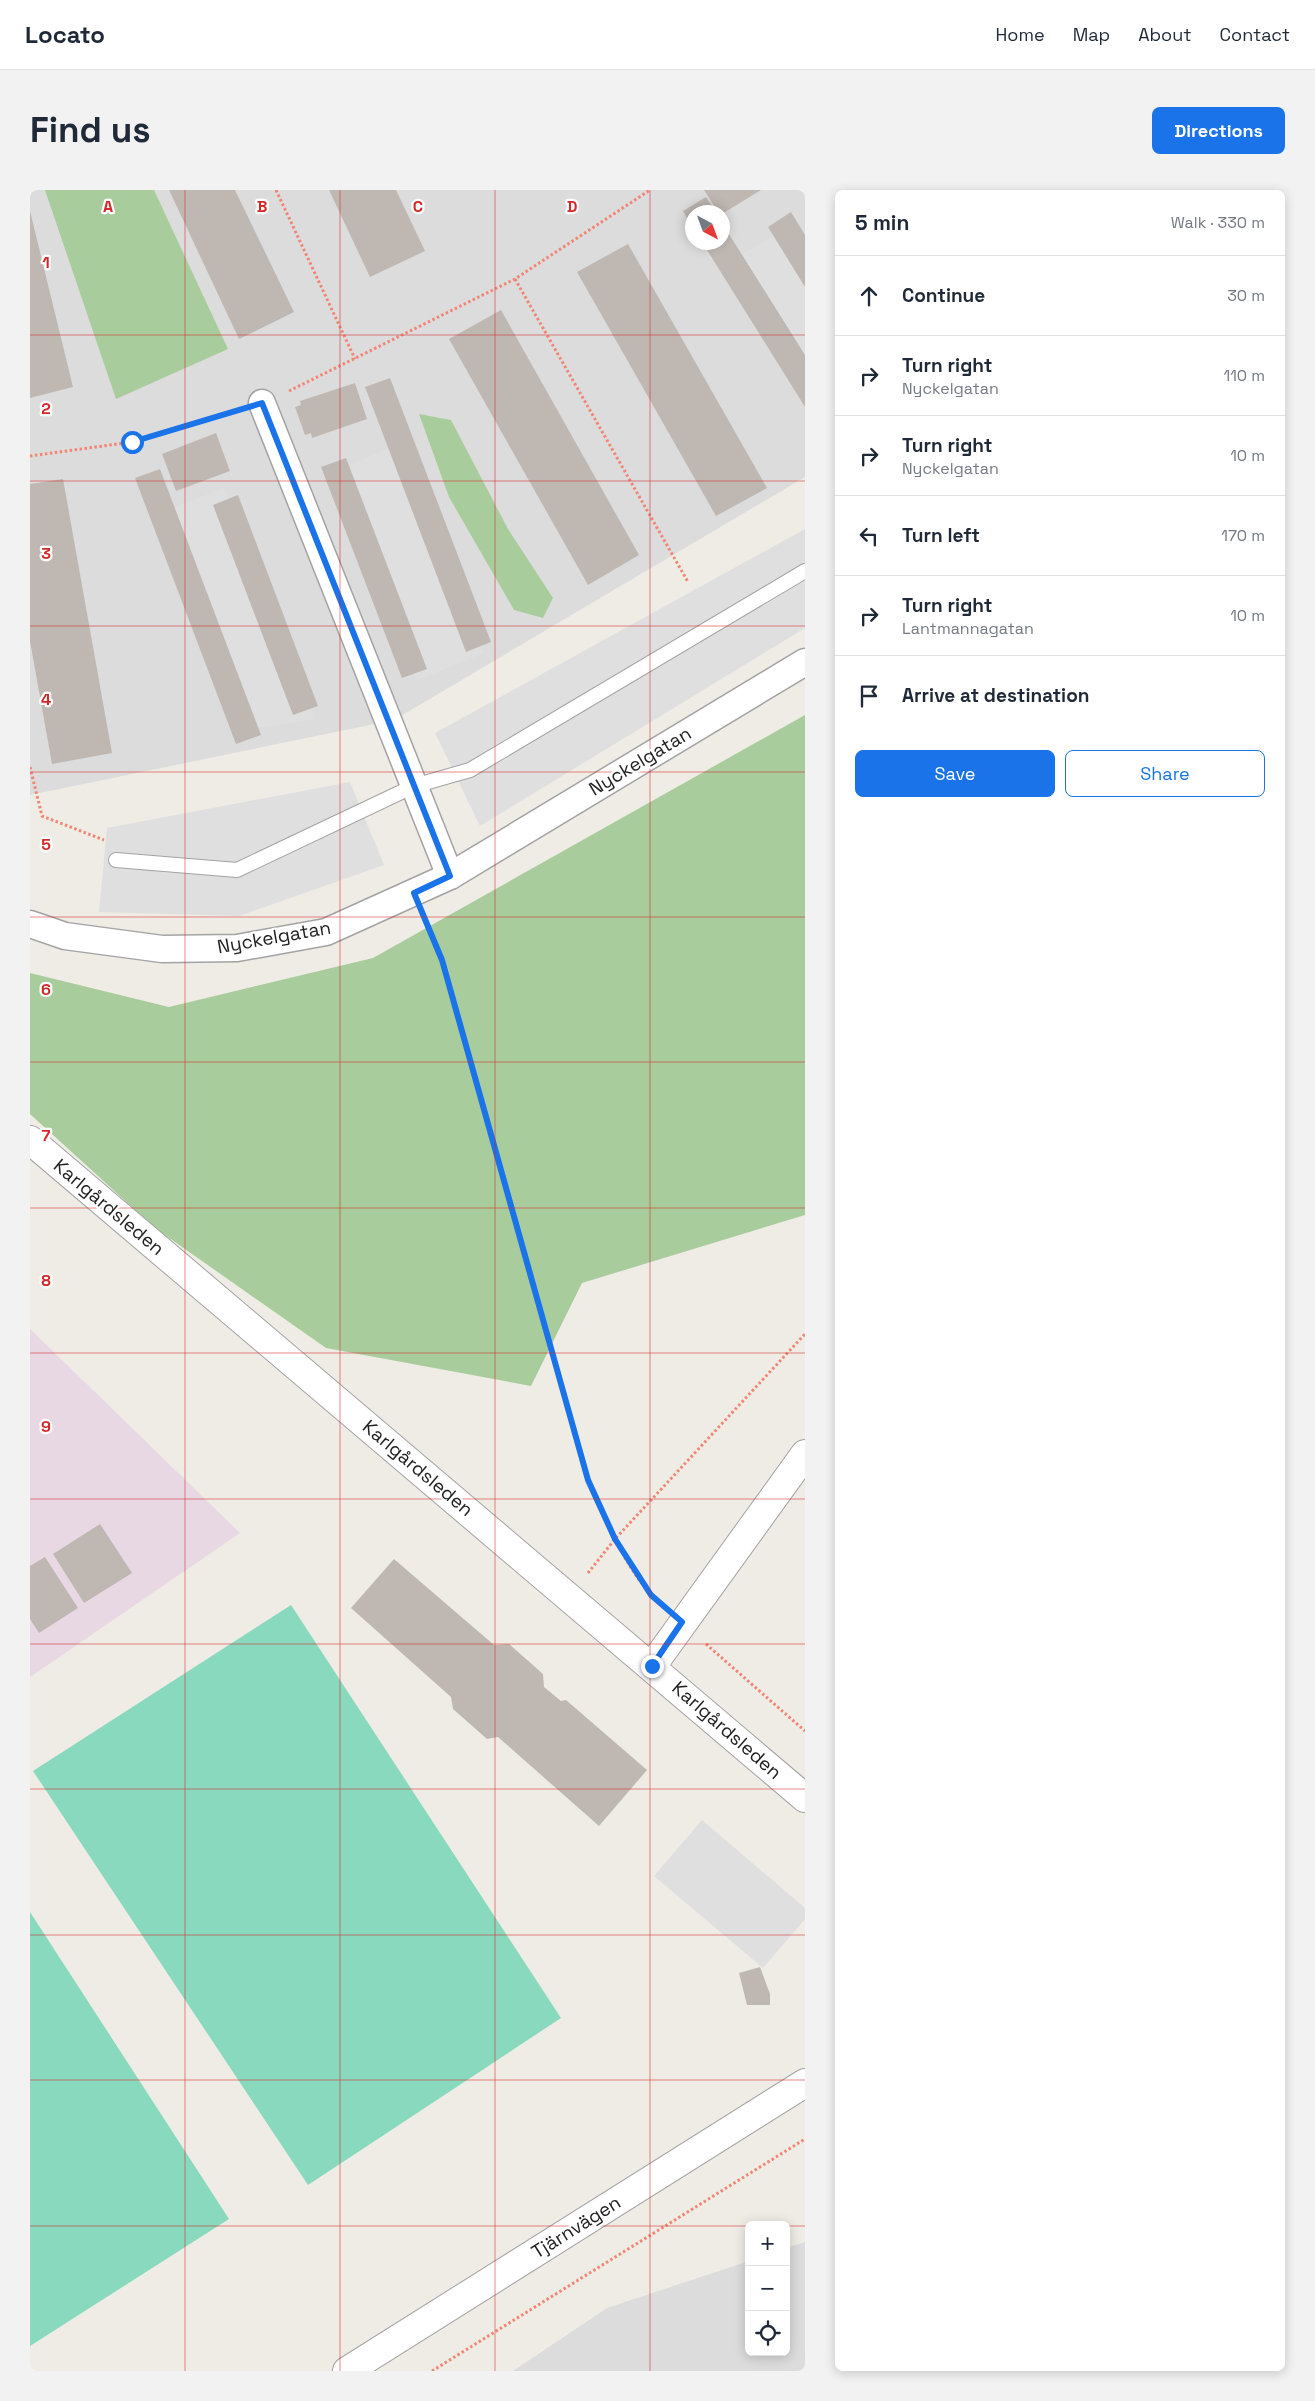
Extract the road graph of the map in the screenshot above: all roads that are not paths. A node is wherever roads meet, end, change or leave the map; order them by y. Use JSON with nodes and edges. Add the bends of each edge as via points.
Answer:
{"nodes":[{"id":1,"x":262,"y":403,"type":"road end"},
{"id":2,"x":805,"y":571,"type":"edge"},
{"id":3,"x":805,"y":662,"type":"edge"},
{"id":4,"x":414,"y":786,"type":"junction"},
{"id":5,"x":116,"y":860,"type":"road end"},
{"id":6,"x":450,"y":876,"type":"junction"},
{"id":7,"x":30,"y":924,"type":"edge"},
{"id":8,"x":30,"y":1140,"type":"edge"},
{"id":9,"x":805,"y":1454,"type":"edge"},
{"id":10,"x":652,"y":1666,"type":"junction"},
{"id":11,"x":805,"y":1798,"type":"edge"},
{"id":12,"x":805,"y":2083,"type":"edge"},
{"id":13,"x":347,"y":2371,"type":"edge"}],
"edges":[{"from":1,"to":4,"type":"street"},
{"from":2,"to":4,"type":"lane","via":[[470,770]]},
{"from":3,"to":6,"type":"street","name":"Nyckelgatan"},
{"from":4,"to":5,"type":"lane","via":[[237,870]]},
{"from":4,"to":6,"type":"street"},
{"from":6,"to":7,"type":"street","name":"Nyckelgatan","via":[[326,932],[236,948],[162,949],[65,936]]},
{"from":8,"to":10,"type":"street","name":"Karlgårdsleden"},
{"from":9,"to":10,"type":"street"},
{"from":10,"to":11,"type":"street","name":"Karlgårdsleden"},
{"from":12,"to":13,"type":"street","name":"Tjärnvägen"}]}
